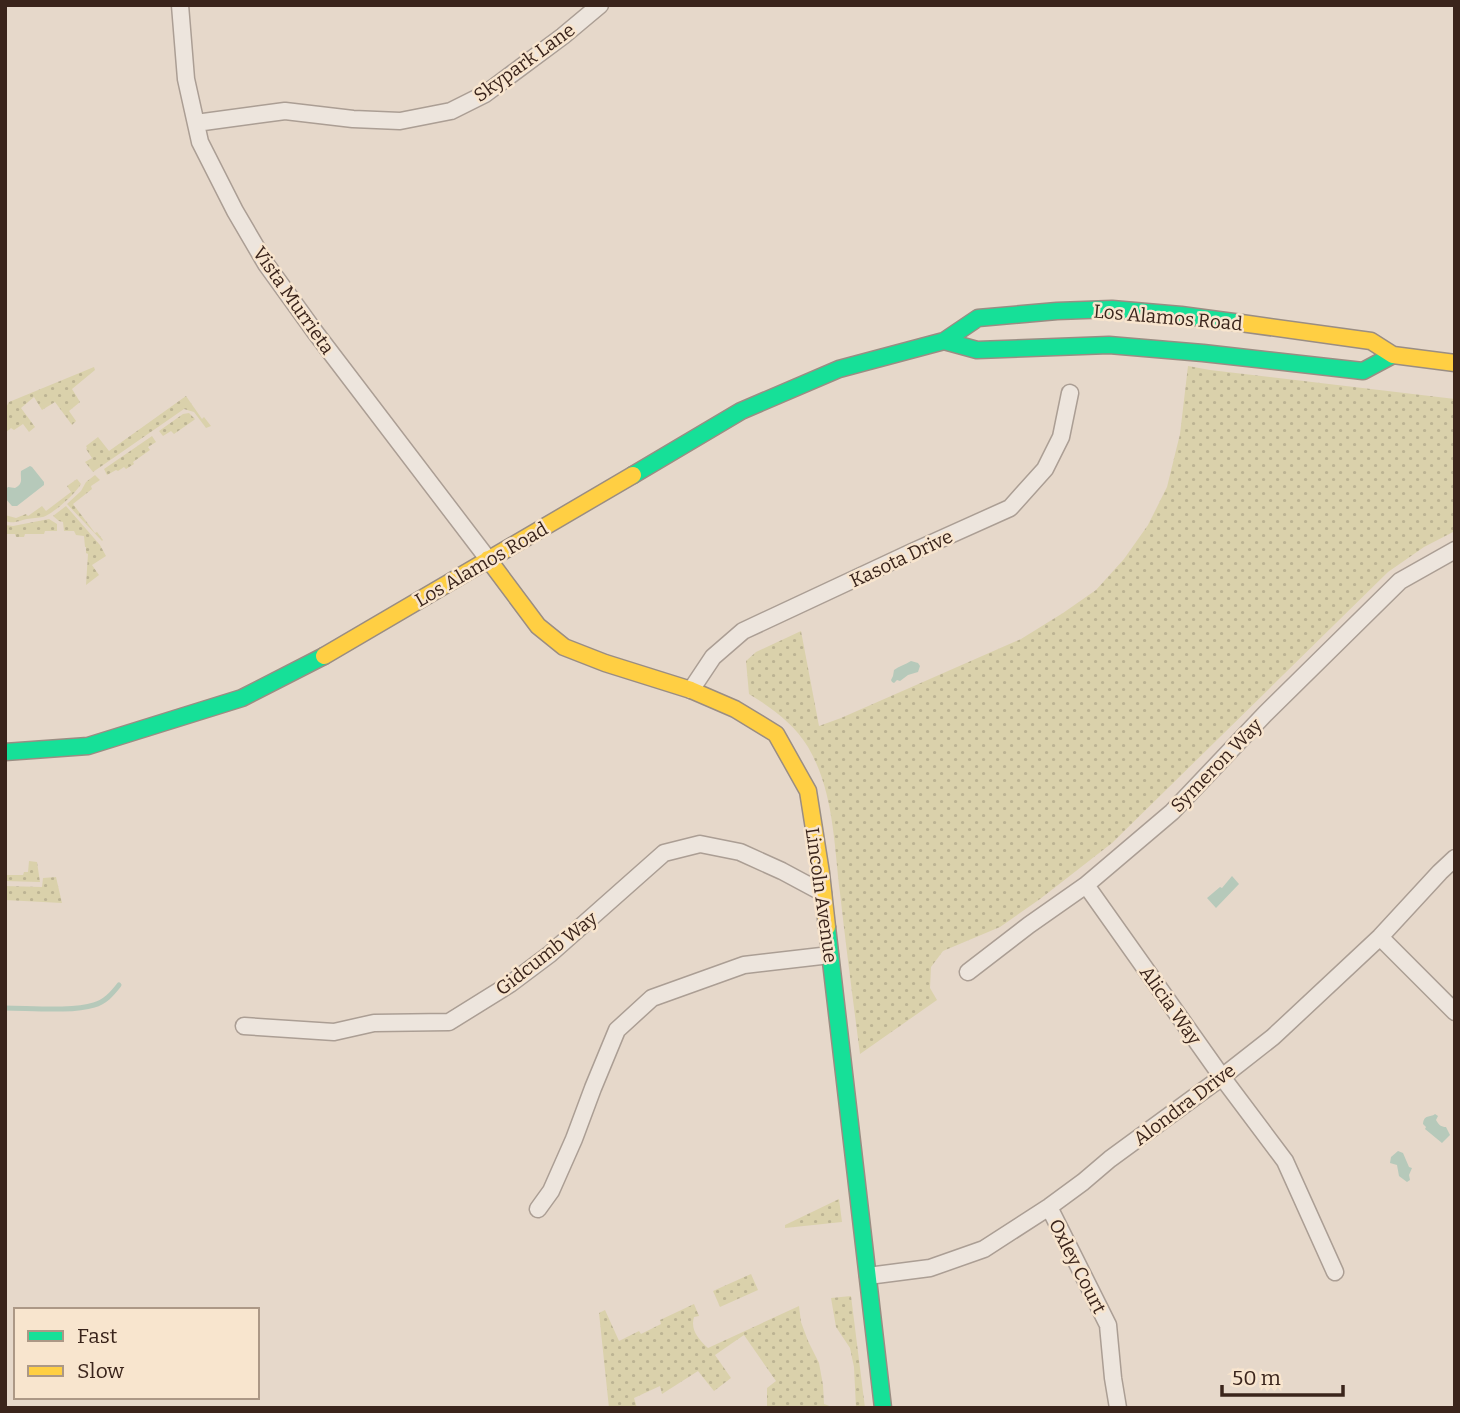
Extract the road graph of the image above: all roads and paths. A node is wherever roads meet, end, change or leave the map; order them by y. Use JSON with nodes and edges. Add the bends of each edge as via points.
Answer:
{"nodes":[{"id":1,"x":180,"y":5,"type":"edge"},
{"id":2,"x":600,"y":5,"type":"edge"},
{"id":3,"x":196,"y":123,"type":"junction"},
{"id":4,"x":944,"y":341,"type":"junction"},
{"id":5,"x":1393,"y":355,"type":"junction"},
{"id":6,"x":1455,"y":363,"type":"edge"},
{"id":7,"x":1070,"y":393,"type":"dead end"},
{"id":8,"x":1455,"y":550,"type":"edge"},
{"id":9,"x":488,"y":559,"type":"junction"},
{"id":10,"x":691,"y":690,"type":"junction"},
{"id":11,"x":5,"y":752,"type":"edge"},
{"id":12,"x":1455,"y":858,"type":"edge"},
{"id":13,"x":1086,"y":885,"type":"junction"},
{"id":14,"x":823,"y":893,"type":"junction"},
{"id":15,"x":1380,"y":937,"type":"junction"},
{"id":16,"x":831,"y":955,"type":"junction"},
{"id":17,"x":968,"y":972,"type":"dead end"},
{"id":18,"x":1455,"y":1012,"type":"edge"},
{"id":19,"x":244,"y":1026,"type":"dead end"},
{"id":20,"x":1222,"y":1077,"type":"junction"},
{"id":21,"x":1049,"y":1207,"type":"junction"},
{"id":22,"x":538,"y":1209,"type":"dead end"},
{"id":23,"x":1335,"y":1272,"type":"dead end"},
{"id":24,"x":868,"y":1276,"type":"junction"},
{"id":25,"x":883,"y":1408,"type":"edge"},
{"id":26,"x":1118,"y":1408,"type":"edge"}],
"edges":[{"from":1,"to":3,"type":"street","name":"Vista Murrieta","via":[[186,79]]},
{"from":2,"to":3,"type":"street","name":"Skypark Lane","via":[[485,94],[452,111],[400,121],[285,111]]},
{"from":3,"to":9,"type":"street","name":"Vista Murrieta","via":[[200,142],[266,264]]},
{"from":4,"to":5,"type":"main road","name":"Los Alamos Road","via":[[977,350],[1109,345],[1363,371]]},
{"from":4,"to":5,"type":"main road","name":"Los Alamos Road","via":[[978,318],[1112,309],[1371,341]]},
{"from":4,"to":9,"type":"main road","name":"Los Alamos Road","via":[[839,369],[741,411]]},
{"from":5,"to":6,"type":"main road","name":"Los Alamos Road"},
{"from":7,"to":10,"type":"street","name":"Kasota Drive","via":[[1061,437],[1045,469],[1010,509],[743,631],[713,657]]},
{"from":8,"to":13,"type":"street","name":"Symeron Way","via":[[1400,581],[1172,812]]},
{"from":9,"to":10,"type":"main road","name":"Lincoln Avenue","via":[[538,626],[564,647]]},
{"from":9,"to":11,"type":"main road","name":"Los Alamos Road","via":[[327,655],[242,698],[88,746]]},
{"from":10,"to":14,"type":"main road","name":"Lincoln Avenue","via":[[776,734],[808,791]]},
{"from":12,"to":15,"type":"street","name":"Alondra Drive"},
{"from":13,"to":17,"type":"street","name":"Symeron Way"},
{"from":13,"to":20,"type":"street","name":"Alicia Way"},
{"from":14,"to":16,"type":"main road","name":"Lincoln Avenue"},
{"from":14,"to":19,"type":"street","name":"Gidcumb Way","via":[[740,852],[700,844],[664,853],[550,954],[449,1022],[374,1023],[334,1032]]},
{"from":15,"to":18,"type":"street"},
{"from":15,"to":20,"type":"street","name":"Alondra Drive","via":[[1273,1037]]},
{"from":16,"to":22,"type":"street","via":[[744,965],[652,998],[617,1030],[574,1139]]},
{"from":16,"to":24,"type":"main road","name":"Lincoln Avenue"},
{"from":20,"to":21,"type":"street","name":"Alondra Drive"},
{"from":20,"to":23,"type":"street","name":"Alicia Way","via":[[1285,1161]]},
{"from":21,"to":24,"type":"street","name":"Alondra Drive","via":[[984,1249],[930,1268]]},
{"from":21,"to":26,"type":"street","name":"Oxley Court","via":[[1108,1325]]},
{"from":24,"to":25,"type":"main road","name":"Lincoln Avenue"}]}
